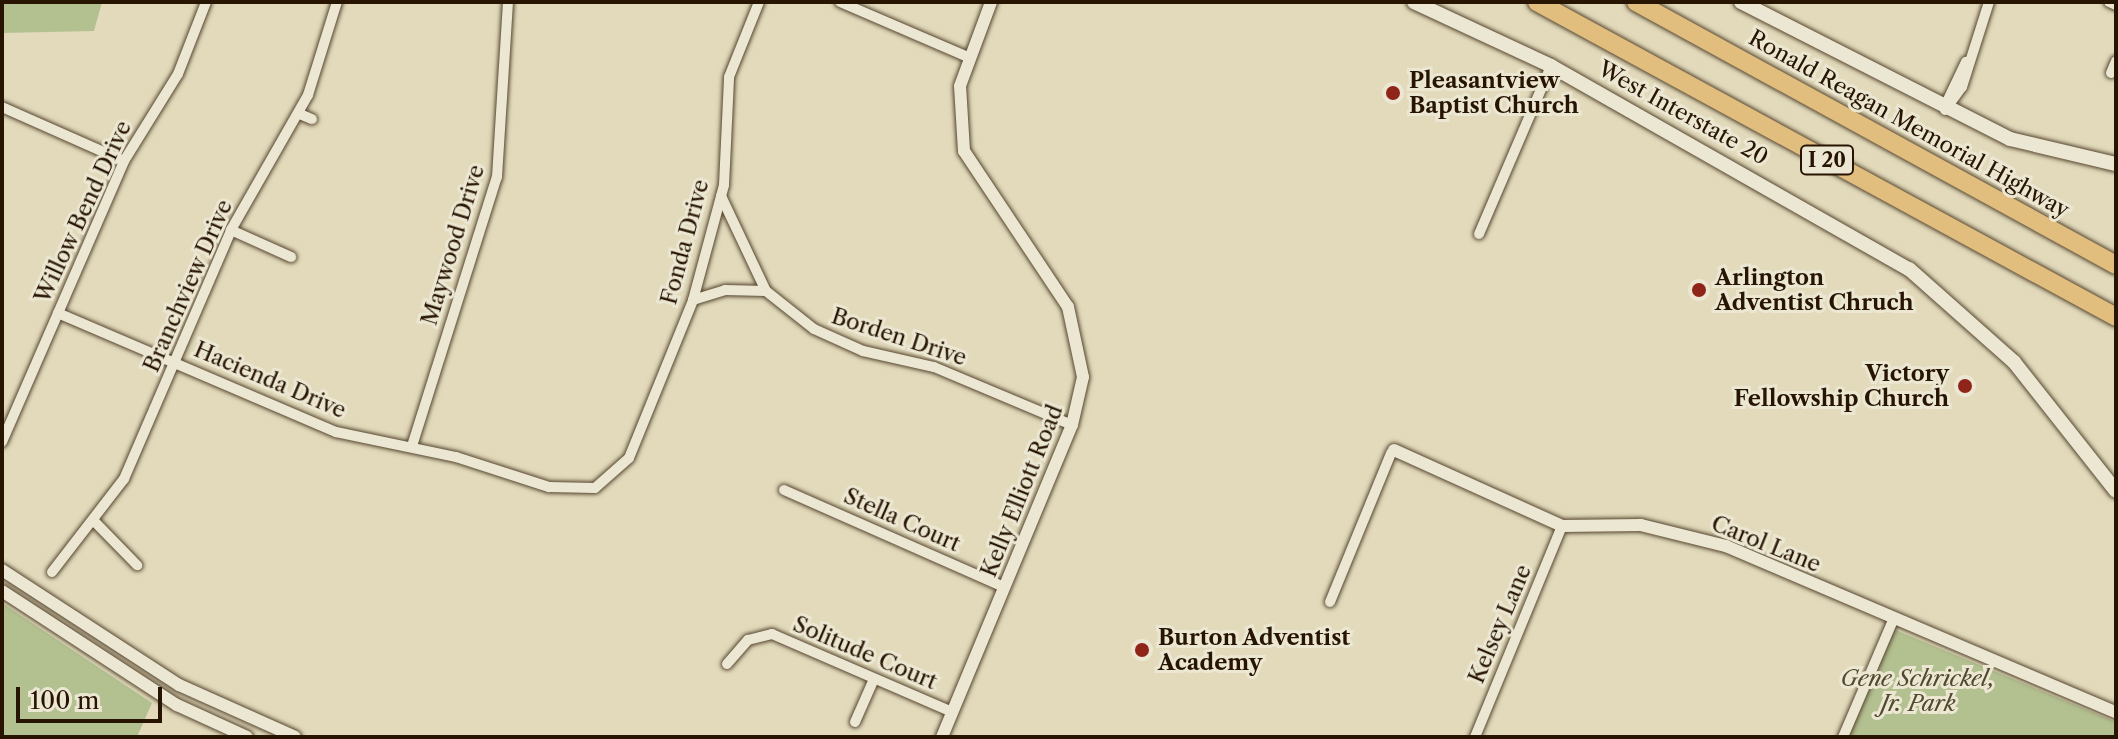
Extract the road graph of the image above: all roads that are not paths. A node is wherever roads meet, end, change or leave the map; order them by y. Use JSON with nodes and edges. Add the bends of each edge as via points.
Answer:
{"nodes":[{"id":1,"x":206,"y":2,"type":"edge"},
{"id":2,"x":337,"y":2,"type":"edge"},
{"id":3,"x":508,"y":2,"type":"edge"},
{"id":4,"x":759,"y":2,"type":"edge"},
{"id":5,"x":840,"y":2,"type":"edge"},
{"id":6,"x":991,"y":2,"type":"edge"},
{"id":7,"x":1414,"y":2,"type":"edge"},
{"id":8,"x":1537,"y":2,"type":"edge"},
{"id":9,"x":1636,"y":2,"type":"edge"},
{"id":10,"x":1741,"y":2,"type":"edge"},
{"id":11,"x":1989,"y":2,"type":"edge"},
{"id":12,"x":2109,"y":2,"type":"edge"},
{"id":13,"x":2116,"y":5,"type":"edge"},
{"id":14,"x":968,"y":57,"type":"junction"},
{"id":15,"x":2116,"y":61,"type":"edge"},
{"id":16,"x":1551,"y":66,"type":"junction"},
{"id":17,"x":2111,"y":73,"type":"dead end"},
{"id":18,"x":2,"y":107,"type":"edge"},
{"id":19,"x":1945,"y":110,"type":"junction"},
{"id":20,"x":300,"y":114,"type":"junction"},
{"id":21,"x":312,"y":119,"type":"dead end"},
{"id":22,"x":124,"y":161,"type":"junction"},
{"id":23,"x":2116,"y":164,"type":"edge"},
{"id":24,"x":721,"y":196,"type":"junction"},
{"id":25,"x":231,"y":230,"type":"junction"},
{"id":26,"x":1479,"y":234,"type":"dead end"},
{"id":27,"x":291,"y":257,"type":"dead end"},
{"id":28,"x":2116,"y":265,"type":"edge"},
{"id":29,"x":766,"y":291,"type":"junction"},
{"id":30,"x":693,"y":300,"type":"junction"},
{"id":31,"x":58,"y":313,"type":"junction"},
{"id":32,"x":2116,"y":317,"type":"edge"},
{"id":33,"x":176,"y":361,"type":"junction"},
{"id":34,"x":1072,"y":425,"type":"junction"},
{"id":35,"x":2,"y":442,"type":"edge"},
{"id":36,"x":412,"y":446,"type":"junction"},
{"id":37,"x":1392,"y":451,"type":"joint"},
{"id":38,"x":609,"y":479,"type":"joint"},
{"id":39,"x":784,"y":490,"type":"dead end"},
{"id":40,"x":2116,"y":491,"type":"edge"},
{"id":41,"x":94,"y":521,"type":"junction"},
{"id":42,"x":1562,"y":526,"type":"junction"},
{"id":43,"x":137,"y":565,"type":"dead end"},
{"id":44,"x":2,"y":570,"type":"edge"},
{"id":45,"x":52,"y":572,"type":"dead end"},
{"id":46,"x":1004,"y":587,"type":"junction"},
{"id":47,"x":2,"y":591,"type":"edge"},
{"id":48,"x":1330,"y":602,"type":"dead end"},
{"id":49,"x":1894,"y":618,"type":"junction"},
{"id":50,"x":727,"y":664,"type":"dead end"},
{"id":51,"x":152,"y":667,"type":"junction"},
{"id":52,"x":874,"y":679,"type":"junction"},
{"id":53,"x":141,"y":683,"type":"junction"},
{"id":54,"x":952,"y":712,"type":"junction"},
{"id":55,"x":2116,"y":712,"type":"edge"},
{"id":56,"x":855,"y":722,"type":"dead end"},
{"id":57,"x":247,"y":737,"type":"edge"},
{"id":58,"x":295,"y":737,"type":"edge"},
{"id":59,"x":942,"y":737,"type":"edge"},
{"id":60,"x":1475,"y":737,"type":"edge"},
{"id":61,"x":1843,"y":737,"type":"edge"}],
"edges":[{"from":1,"to":22,"type":"street","name":"Willow Bend Drive","via":[[178,74]]},
{"from":2,"to":20,"type":"street","name":"Branchview Drive"},
{"from":3,"to":36,"type":"street","name":"Maywood Drive","via":[[497,177]]},
{"from":4,"to":24,"type":"street","name":"Fonda Drive","via":[[729,77]]},
{"from":5,"to":14,"type":"street"},
{"from":6,"to":14,"type":"street","name":"Kelly Elliott Road"},
{"from":7,"to":16,"type":"main road","name":"West Interstate 20"},
{"from":8,"to":32,"type":"highway","number":"I 20"},
{"from":9,"to":28,"type":"highway","name":"Ronald Reagan Memorial Highway","number":"I 20"},
{"from":10,"to":19,"type":"main road"},
{"from":11,"to":19,"type":"street"},
{"from":12,"to":13,"type":"street"},
{"from":14,"to":34,"type":"street","name":"Kelly Elliott Road","via":[[959,102],[964,151],[1077,330],[1083,377]]},
{"from":15,"to":17,"type":"street"},
{"from":16,"to":26,"type":"street"},
{"from":16,"to":40,"type":"main road","name":"West Interstate 20","via":[[1909,269],[2014,362]]},
{"from":18,"to":22,"type":"street"},
{"from":19,"to":23,"type":"main road","via":[[2010,139]]},
{"from":20,"to":21,"type":"street"},
{"from":20,"to":25,"type":"street","name":"Branchview Drive"},
{"from":22,"to":31,"type":"street","name":"Willow Bend Drive"},
{"from":24,"to":29,"type":"street","name":"Borden Drive"},
{"from":24,"to":30,"type":"street","name":"Fonda Drive"},
{"from":25,"to":27,"type":"street"},
{"from":25,"to":33,"type":"street","name":"Branchview Drive"},
{"from":29,"to":30,"type":"street","via":[[725,290]]},
{"from":29,"to":34,"type":"street","name":"Borden Drive","via":[[837,342],[934,367]]},
{"from":30,"to":38,"type":"street","name":"Fonda Drive","via":[[629,458]]},
{"from":31,"to":33,"type":"street","name":"Hacienda Drive"},
{"from":31,"to":35,"type":"street","name":"Willow Bend Drive"},
{"from":33,"to":36,"type":"street","name":"Hacienda Drive","via":[[323,427]]},
{"from":33,"to":41,"type":"street","name":"Branchview Drive","via":[[124,479]]},
{"from":34,"to":46,"type":"street","name":"Kelly Elliott Road"},
{"from":36,"to":38,"type":"street","name":"Hacienda Drive","via":[[549,487],[583,492]]},
{"from":37,"to":42,"type":"street","name":"Carol Lane"},
{"from":37,"to":48,"type":"street"},
{"from":39,"to":46,"type":"street","name":"Stella Court"},
{"from":41,"to":43,"type":"street"},
{"from":41,"to":45,"type":"street","name":"Branchview Drive"},
{"from":42,"to":49,"type":"street","name":"Carol Lane","via":[[1680,532]]},
{"from":42,"to":60,"type":"street","name":"Kelsey Lane"},
{"from":44,"to":51,"type":"street"},
{"from":46,"to":54,"type":"street","name":"Kelly Elliott Road"},
{"from":47,"to":53,"type":"street"},
{"from":49,"to":55,"type":"street","name":"Carol Lane"},
{"from":49,"to":61,"type":"street"},
{"from":50,"to":52,"type":"street","name":"Solitude Court","via":[[764,633]]},
{"from":51,"to":53,"type":"street"},
{"from":51,"to":58,"type":"street"},
{"from":52,"to":54,"type":"street","name":"Solitude Court"},
{"from":52,"to":56,"type":"street"},
{"from":53,"to":57,"type":"street"},
{"from":54,"to":59,"type":"street","name":"Kelly Elliott Road"}]}
